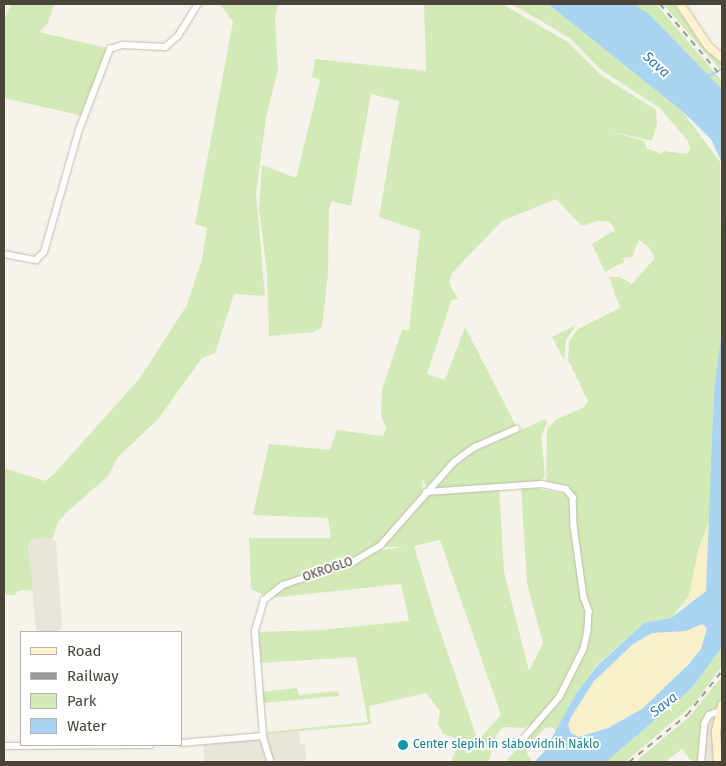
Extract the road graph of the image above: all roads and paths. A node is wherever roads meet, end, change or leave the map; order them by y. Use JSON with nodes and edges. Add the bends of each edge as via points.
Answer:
{"nodes":[{"id":1,"x":198,"y":4,"type":"edge"},
{"id":2,"x":680,"y":4,"type":"edge"},
{"id":3,"x":722,"y":58,"type":"edge"},
{"id":4,"x":4,"y":254,"type":"edge"},
{"id":5,"x":516,"y":429,"type":"dead end"},
{"id":6,"x":426,"y":492,"type":"junction"},
{"id":7,"x":721,"y":708,"type":"edge"},
{"id":8,"x":716,"y":731,"type":"junction"},
{"id":9,"x":263,"y":736,"type":"junction"},
{"id":10,"x":722,"y":738,"type":"edge"},
{"id":11,"x":522,"y":741,"type":"dead end"},
{"id":12,"x":182,"y":743,"type":"edge"},
{"id":13,"x":4,"y":746,"type":"edge"},
{"id":14,"x":20,"y":746,"type":"edge"},
{"id":15,"x":271,"y":762,"type":"edge"},
{"id":16,"x":701,"y":762,"type":"edge"},
{"id":17,"x":718,"y":762,"type":"edge"}],
"edges":[{"from":1,"to":4,"type":"street","via":[[178,36],[164,47],[122,45],[110,49],[79,130],[44,252],[36,260]]},
{"from":2,"to":3,"type":"street","via":[[708,46]]},
{"from":5,"to":6,"type":"street","name":"OKROGLO","via":[[461,457]]},
{"from":6,"to":9,"type":"street","name":"OKROGLO","via":[[374,550],[353,562],[283,585],[264,600],[255,631]]},
{"from":6,"to":11,"type":"street","via":[[542,484],[566,490],[573,497],[574,526],[589,611],[588,631],[584,649],[560,697]]},
{"from":7,"to":8,"type":"street"},
{"from":7,"to":16,"type":"street","via":[[709,715],[704,724]]},
{"from":8,"to":10,"type":"street"},
{"from":8,"to":17,"type":"street"},
{"from":9,"to":12,"type":"street"},
{"from":9,"to":15,"type":"street","name":"OKROGLO"},
{"from":13,"to":14,"type":"street"}]}
